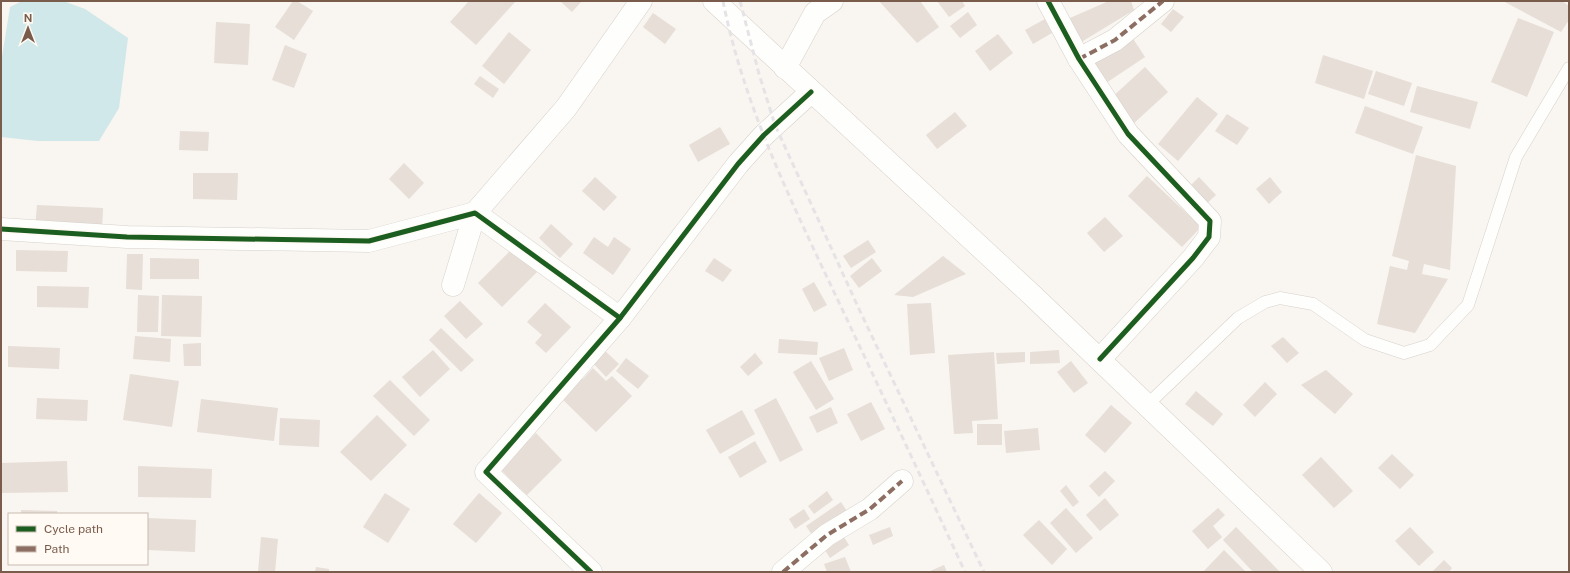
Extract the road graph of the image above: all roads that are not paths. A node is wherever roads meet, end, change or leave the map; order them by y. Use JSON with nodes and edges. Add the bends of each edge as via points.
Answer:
{"nodes":[{"id":1,"x":641,"y":1,"type":"edge"},
{"id":2,"x":714,"y":1,"type":"edge"},
{"id":3,"x":1048,"y":1,"type":"edge"},
{"id":4,"x":1163,"y":1,"type":"edge"},
{"id":5,"x":819,"y":5,"type":"edge"},
{"id":6,"x":1079,"y":59,"type":"junction"},
{"id":7,"x":784,"y":68,"type":"junction"},
{"id":8,"x":1569,"y":68,"type":"edge"},
{"id":9,"x":811,"y":92,"type":"junction"},
{"id":10,"x":475,"y":213,"type":"junction"},
{"id":11,"x":1,"y":229,"type":"edge"},
{"id":12,"x":452,"y":285,"type":"dead end"},
{"id":13,"x":620,"y":318,"type":"junction"},
{"id":14,"x":1100,"y":360,"type":"junction"},
{"id":15,"x":1148,"y":405,"type":"junction"},
{"id":16,"x":902,"y":481,"type":"dead end"},
{"id":17,"x":591,"y":572,"type":"edge"},
{"id":18,"x":784,"y":572,"type":"edge"},
{"id":19,"x":1321,"y":572,"type":"edge"}],
"edges":[{"from":1,"to":10,"type":"street","via":[[566,108]]},
{"from":2,"to":7,"type":"street"},
{"from":3,"to":6,"type":"street"},
{"from":4,"to":6,"type":"street","via":[[1115,40]]},
{"from":5,"to":7,"type":"street"},
{"from":6,"to":14,"type":"street","via":[[1128,134],[1210,221],[1209,237],[1194,258]]},
{"from":7,"to":9,"type":"street"},
{"from":8,"to":15,"type":"lane","via":[[1516,157],[1468,305],[1430,345],[1404,353],[1365,340],[1313,304],[1280,298],[1265,302],[1238,318]]},
{"from":9,"to":13,"type":"street","via":[[764,135],[738,164]]},
{"from":9,"to":14,"type":"street"},
{"from":10,"to":11,"type":"street","via":[[368,240],[127,237]]},
{"from":10,"to":12,"type":"street"},
{"from":10,"to":13,"type":"street"},
{"from":13,"to":17,"type":"street","via":[[486,472]]},
{"from":14,"to":15,"type":"street"},
{"from":15,"to":19,"type":"street"},
{"from":16,"to":18,"type":"street","via":[[870,509],[827,535]]}]}
